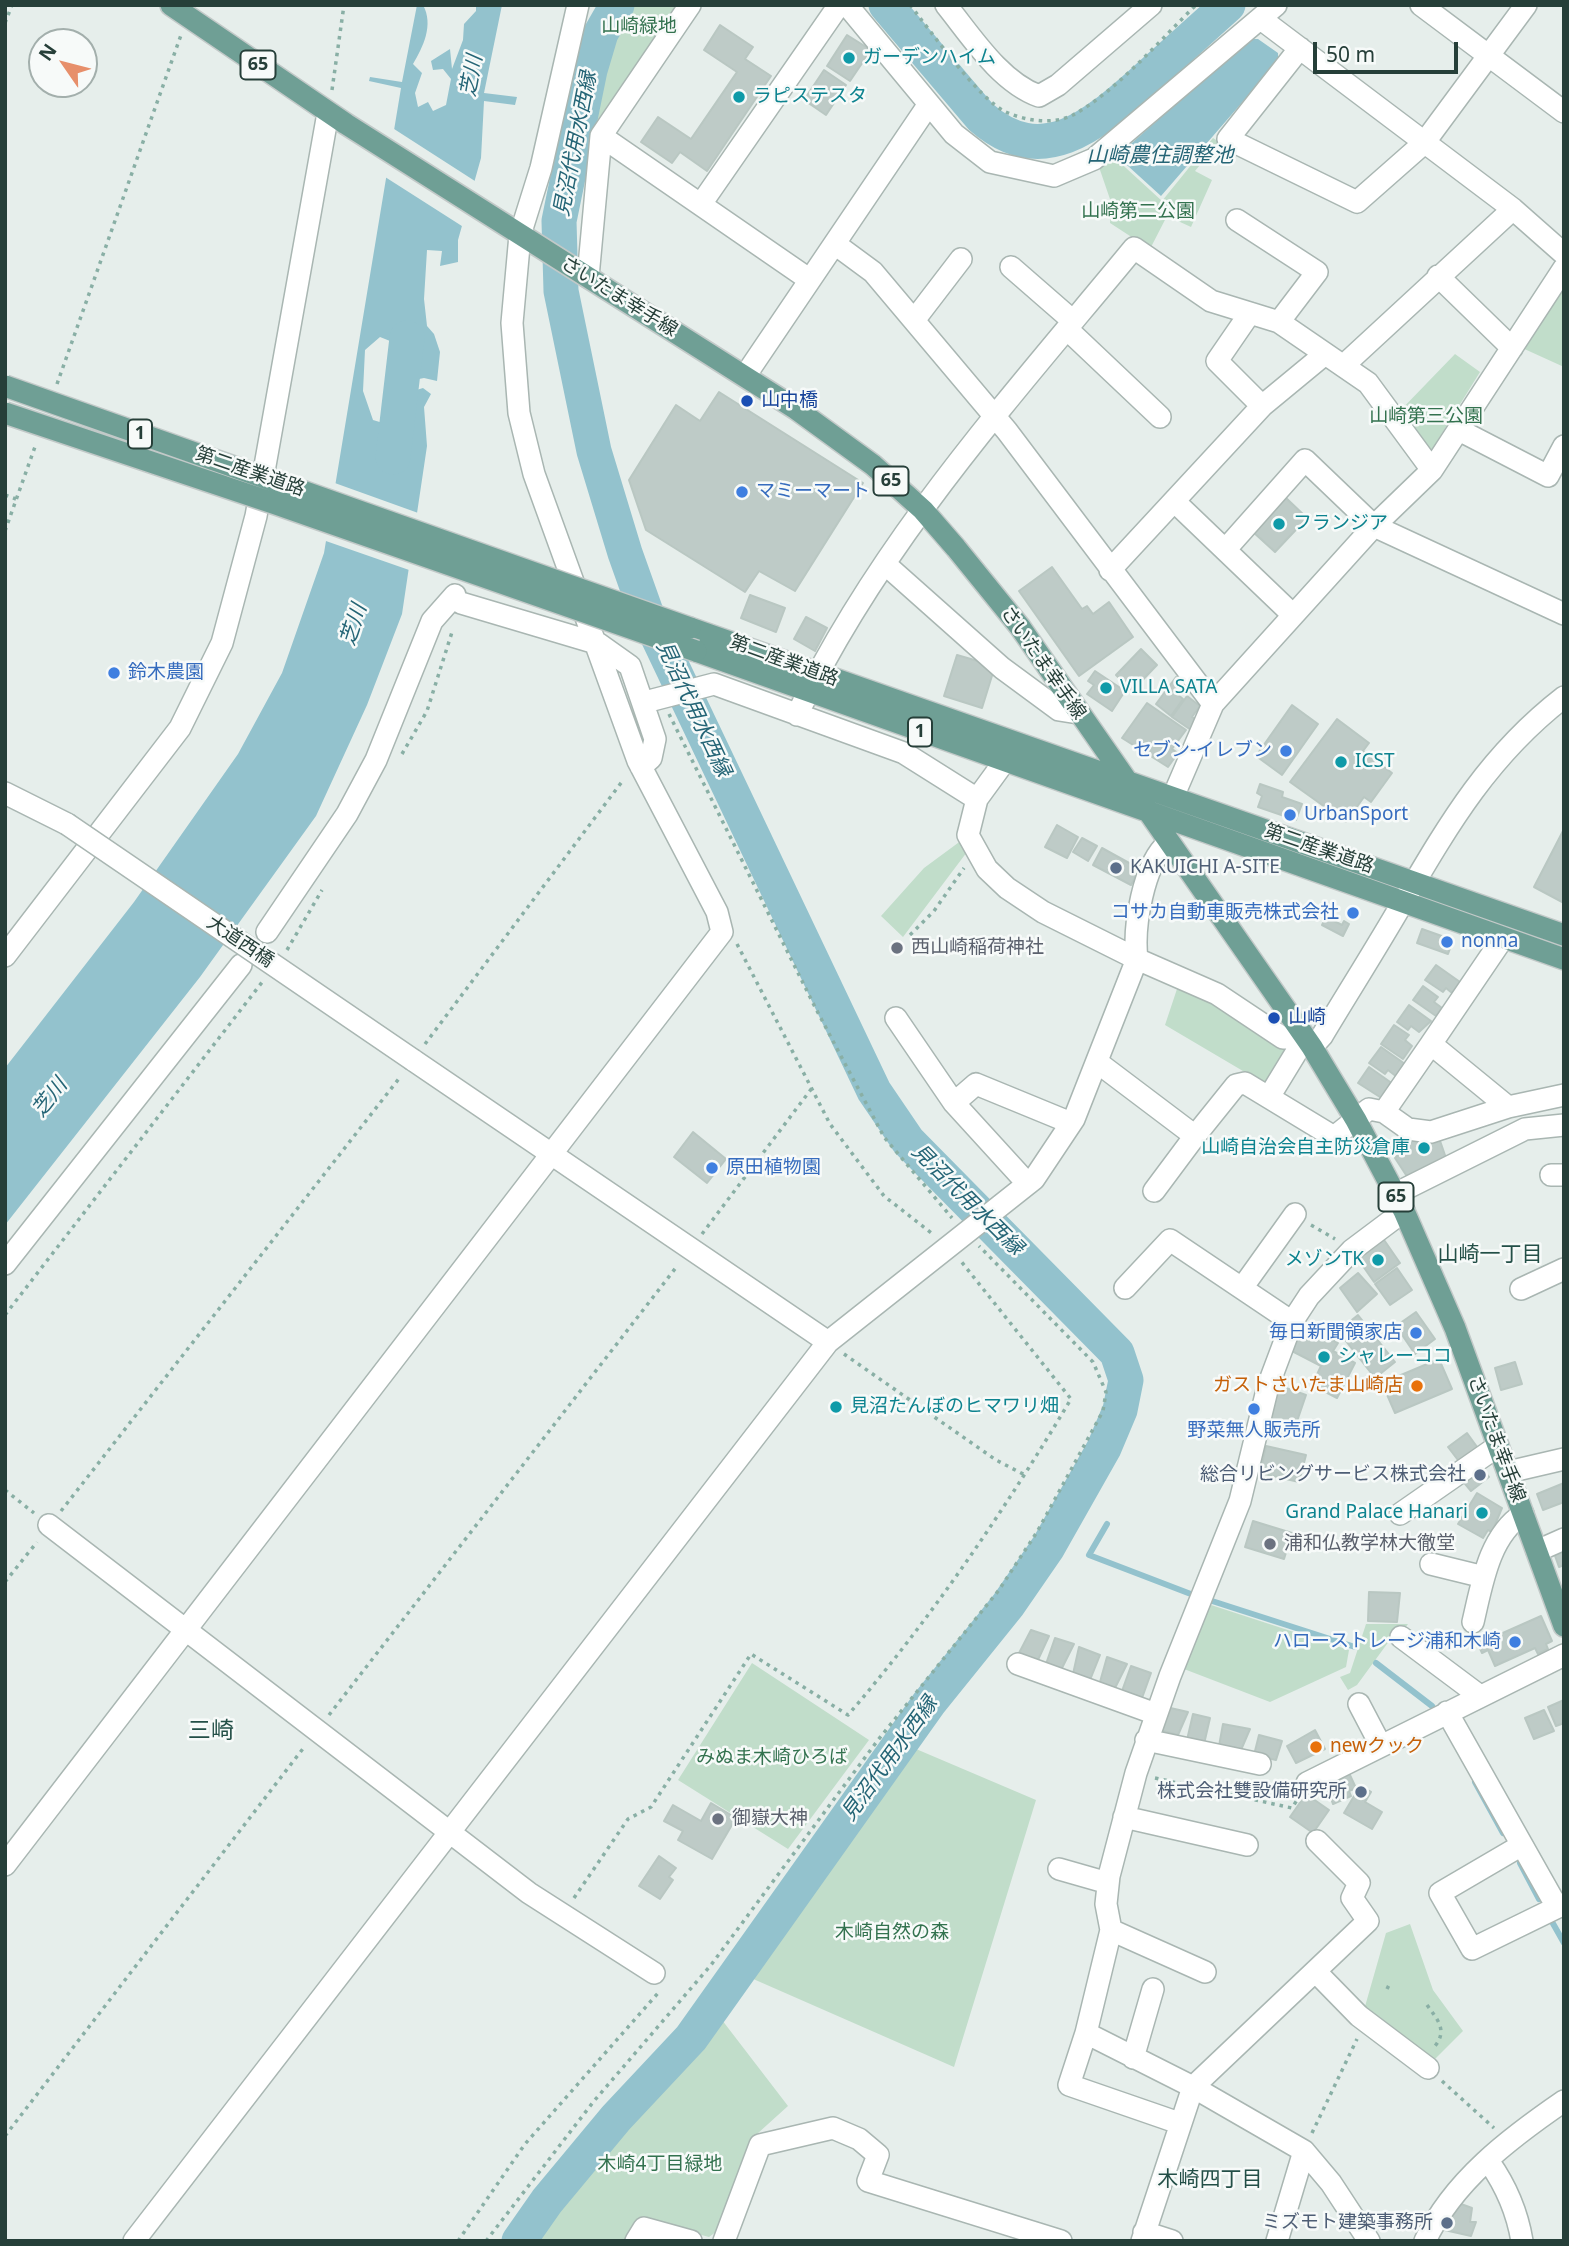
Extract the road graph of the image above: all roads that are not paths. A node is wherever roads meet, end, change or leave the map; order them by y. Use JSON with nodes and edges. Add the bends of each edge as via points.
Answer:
{"nodes":[{"id":1,"x":578,"y":5,"type":"edge"},
{"id":2,"x":690,"y":5,"type":"edge"},
{"id":3,"x":839,"y":5,"type":"edge"},
{"id":4,"x":847,"y":5,"type":"edge"},
{"id":5,"x":1151,"y":5,"type":"edge"},
{"id":6,"x":1421,"y":5,"type":"edge"},
{"id":7,"x":1526,"y":5,"type":"edge"},
{"id":8,"x":955,"y":8,"type":"edge"},
{"id":9,"x":179,"y":11,"type":"edge"},
{"id":10,"x":1269,"y":12,"type":"edge"},
{"id":11,"x":1300,"y":48,"type":"junction"},
{"id":12,"x":1489,"y":55,"type":"junction"},
{"id":13,"x":929,"y":104,"type":"junction"},
{"id":14,"x":1564,"y":112,"type":"edge"},
{"id":15,"x":337,"y":119,"type":"junction"},
{"id":16,"x":601,"y":136,"type":"junction"},
{"id":17,"x":1424,"y":143,"type":"junction"},
{"id":18,"x":701,"y":204,"type":"junction"},
{"id":19,"x":1513,"y":209,"type":"junction"},
{"id":20,"x":1237,"y":220,"type":"dead end"},
{"id":21,"x":520,"y":235,"type":"junction"},
{"id":22,"x":835,"y":244,"type":"junction"},
{"id":23,"x":1564,"y":254,"type":"edge"},
{"id":24,"x":961,"y":258,"type":"dead end"},
{"id":25,"x":1011,"y":267,"type":"dead end"},
{"id":26,"x":1564,"y":268,"type":"edge"},
{"id":27,"x":582,"y":274,"type":"junction"},
{"id":28,"x":1438,"y":276,"type":"junction"},
{"id":29,"x":810,"y":280,"type":"junction"},
{"id":30,"x":1250,"y":313,"type":"junction"},
{"id":31,"x":915,"y":320,"type":"junction"},
{"id":32,"x":1279,"y":322,"type":"junction"},
{"id":33,"x":1070,"y":325,"type":"junction"},
{"id":34,"x":1512,"y":348,"type":"junction"},
{"id":35,"x":1325,"y":354,"type":"junction"},
{"id":36,"x":1343,"y":366,"type":"junction"},
{"id":37,"x":745,"y":376,"type":"junction"},
{"id":38,"x":5,"y":386,"type":"edge"},
{"id":39,"x":1262,"y":407,"type":"junction"},
{"id":40,"x":5,"y":413,"type":"edge"},
{"id":41,"x":995,"y":416,"type":"junction"},
{"id":42,"x":1160,"y":417,"type":"dead end"},
{"id":43,"x":1459,"y":430,"type":"junction"},
{"id":44,"x":1564,"y":446,"type":"edge"},
{"id":45,"x":1432,"y":470,"type":"junction"},
{"id":46,"x":1174,"y":501,"type":"junction"},
{"id":47,"x":923,"y":510,"type":"junction"},
{"id":48,"x":1374,"y":526,"type":"junction"},
{"id":49,"x":1225,"y":550,"type":"junction"},
{"id":50,"x":886,"y":564,"type":"junction"},
{"id":51,"x":1110,"y":570,"type":"junction"},
{"id":52,"x":1292,"y":614,"type":"junction"},
{"id":53,"x":1564,"y":614,"type":"edge"},
{"id":54,"x":598,"y":644,"type":"junction"},
{"id":55,"x":813,"y":683,"type":"junction"},
{"id":56,"x":1564,"y":697,"type":"edge"},
{"id":57,"x":658,"y":698,"type":"junction"},
{"id":58,"x":1213,"y":704,"type":"junction"},
{"id":59,"x":1078,"y":712,"type":"junction"},
{"id":60,"x":797,"y":715,"type":"junction"},
{"id":61,"x":1004,"y":762,"type":"junction"},
{"id":62,"x":640,"y":764,"type":"junction"},
{"id":63,"x":1124,"y":780,"type":"junction"},
{"id":64,"x":5,"y":793,"type":"edge"},
{"id":65,"x":1173,"y":797,"type":"junction"},
{"id":66,"x":978,"y":799,"type":"junction"},
{"id":67,"x":1146,"y":811,"type":"junction"},
{"id":68,"x":1168,"y":843,"type":"junction"},
{"id":69,"x":1415,"y":883,"type":"junction"},
{"id":70,"x":1403,"y":903,"type":"junction"},
{"id":71,"x":267,"y":932,"type":"dead end"},
{"id":72,"x":1564,"y":935,"type":"edge"},
{"id":73,"x":1503,"y":937,"type":"junction"},
{"id":74,"x":5,"y":956,"type":"edge"},
{"id":75,"x":1564,"y":958,"type":"edge"},
{"id":76,"x":1137,"y":959,"type":"junction"},
{"id":77,"x":241,"y":965,"type":"dead end"},
{"id":78,"x":896,"y":1018,"type":"dead end"},
{"id":79,"x":1309,"y":1042,"type":"junction"},
{"id":80,"x":1431,"y":1044,"type":"junction"},
{"id":81,"x":1097,"y":1062,"type":"junction"},
{"id":82,"x":1564,"y":1095,"type":"edge"},
{"id":83,"x":1269,"y":1097,"type":"junction"},
{"id":84,"x":954,"y":1103,"type":"junction"},
{"id":85,"x":1508,"y":1107,"type":"junction"},
{"id":86,"x":1384,"y":1112,"type":"junction"},
{"id":87,"x":1356,"y":1120,"type":"junction"},
{"id":88,"x":1071,"y":1123,"type":"junction"},
{"id":89,"x":1564,"y":1125,"type":"edge"},
{"id":90,"x":1195,"y":1136,"type":"junction"},
{"id":91,"x":551,"y":1153,"type":"junction"},
{"id":92,"x":1027,"y":1184,"type":"junction"},
{"id":93,"x":1154,"y":1191,"type":"dead end"},
{"id":94,"x":1399,"y":1203,"type":"junction"},
{"id":95,"x":1295,"y":1214,"type":"road end"},
{"id":96,"x":5,"y":1265,"type":"edge"},
{"id":97,"x":1564,"y":1269,"type":"edge"},
{"id":98,"x":1125,"y":1288,"type":"dead end"},
{"id":99,"x":1242,"y":1288,"type":"junction"},
{"id":100,"x":1521,"y":1289,"type":"dead end"},
{"id":101,"x":1292,"y":1322,"type":"junction"},
{"id":102,"x":828,"y":1342,"type":"junction"},
{"id":103,"x":1498,"y":1446,"type":"junction"},
{"id":104,"x":1564,"y":1459,"type":"edge"},
{"id":105,"x":1508,"y":1472,"type":"junction"},
{"id":106,"x":1400,"y":1514,"type":"dead end"},
{"id":107,"x":1523,"y":1514,"type":"junction"},
{"id":108,"x":49,"y":1525,"type":"road end"},
{"id":109,"x":1564,"y":1539,"type":"edge"},
{"id":110,"x":1537,"y":1551,"type":"junction"},
{"id":111,"x":1431,"y":1563,"type":"dead end"},
{"id":112,"x":1484,"y":1577,"type":"junction"},
{"id":113,"x":1473,"y":1622,"type":"dead end"},
{"id":114,"x":1564,"y":1626,"type":"edge"},
{"id":115,"x":187,"y":1631,"type":"junction"},
{"id":116,"x":1401,"y":1637,"type":"dead end"},
{"id":117,"x":1564,"y":1655,"type":"edge"},
{"id":118,"x":1018,"y":1664,"type":"dead end"},
{"id":119,"x":1480,"y":1696,"type":"junction"},
{"id":120,"x":1359,"y":1704,"type":"dead end"},
{"id":121,"x":1447,"y":1712,"type":"junction"},
{"id":122,"x":1156,"y":1714,"type":"junction"},
{"id":123,"x":1146,"y":1740,"type":"junction"},
{"id":124,"x":1381,"y":1746,"type":"junction"},
{"id":125,"x":1261,"y":1765,"type":"dead end"},
{"id":126,"x":1307,"y":1783,"type":"road end"},
{"id":127,"x":1124,"y":1817,"type":"junction"},
{"id":128,"x":449,"y":1832,"type":"junction"},
{"id":129,"x":1317,"y":1841,"type":"dead end"},
{"id":130,"x":1247,"y":1845,"type":"dead end"},
{"id":131,"x":1522,"y":1845,"type":"junction"},
{"id":132,"x":5,"y":1865,"type":"edge"},
{"id":133,"x":1059,"y":1869,"type":"dead end"},
{"id":134,"x":1108,"y":1883,"type":"junction"},
{"id":135,"x":1561,"y":1905,"type":"edge"},
{"id":136,"x":1111,"y":1930,"type":"junction"},
{"id":137,"x":1205,"y":1972,"type":"dead end"},
{"id":138,"x":1316,"y":1972,"type":"junction"},
{"id":139,"x":654,"y":1973,"type":"road end"},
{"id":140,"x":1153,"y":1989,"type":"dead end"},
{"id":141,"x":1086,"y":2033,"type":"junction"},
{"id":142,"x":1133,"y":2059,"type":"junction"},
{"id":143,"x":1428,"y":2068,"type":"road end"},
{"id":144,"x":1193,"y":2087,"type":"junction"},
{"id":145,"x":1564,"y":2101,"type":"edge"},
{"id":146,"x":1179,"y":2123,"type":"junction"},
{"id":147,"x":1304,"y":2151,"type":"junction"},
{"id":148,"x":1489,"y":2162,"type":"junction"},
{"id":149,"x":1143,"y":2237,"type":"edge"},
{"id":150,"x":134,"y":2241,"type":"edge"},
{"id":151,"x":636,"y":2241,"type":"edge"},
{"id":152,"x":691,"y":2241,"type":"edge"},
{"id":153,"x":724,"y":2241,"type":"edge"},
{"id":154,"x":1061,"y":2241,"type":"edge"},
{"id":155,"x":1172,"y":2241,"type":"edge"},
{"id":156,"x":1276,"y":2241,"type":"edge"},
{"id":157,"x":1369,"y":2241,"type":"edge"},
{"id":158,"x":1425,"y":2241,"type":"edge"},
{"id":159,"x":1522,"y":2241,"type":"edge"}],
"edges":[{"from":1,"to":21,"type":"street","via":[[541,168]]},
{"from":2,"to":16,"type":"street"},
{"from":3,"to":18,"type":"street"},
{"from":4,"to":13,"type":"street"},
{"from":5,"to":8,"type":"street","via":[[1039,96],[983,52]]},
{"from":6,"to":12,"type":"street"},
{"from":7,"to":12,"type":"street"},
{"from":9,"to":15,"type":"main road","name":"さいたま幸手線","number":"65"},
{"from":10,"to":11,"type":"street"},
{"from":10,"to":13,"type":"street","via":[[1094,159],[1054,176],[990,162],[954,134]]},
{"from":11,"to":17,"type":"street"},
{"from":11,"to":17,"type":"street","via":[[1228,139],[1357,202]]},
{"from":12,"to":14,"type":"street"},
{"from":12,"to":17,"type":"street"},
{"from":13,"to":22,"type":"street"},
{"from":15,"to":21,"type":"main road","name":"さいたま幸手線","number":"65"},
{"from":15,"to":74,"type":"street","via":[[256,516],[222,643],[180,728]]},
{"from":16,"to":18,"type":"street"},
{"from":16,"to":27,"type":"street"},
{"from":17,"to":19,"type":"street"},
{"from":18,"to":29,"type":"street"},
{"from":19,"to":23,"type":"street"},
{"from":19,"to":28,"type":"street"},
{"from":20,"to":32,"type":"street","via":[[1317,272]]},
{"from":21,"to":27,"type":"main road","name":"さいたま幸手線","number":"65"},
{"from":21,"to":54,"type":"street","via":[[512,323],[519,413],[534,474]]},
{"from":22,"to":29,"type":"street"},
{"from":22,"to":31,"type":"street","via":[[873,272]]},
{"from":24,"to":31,"type":"street"},
{"from":25,"to":33,"type":"street"},
{"from":26,"to":34,"type":"street"},
{"from":27,"to":37,"type":"main road","name":"さいたま幸手線","number":"65"},
{"from":28,"to":34,"type":"street"},
{"from":28,"to":36,"type":"street"},
{"from":29,"to":37,"type":"street"},
{"from":30,"to":32,"type":"street"},
{"from":30,"to":33,"type":"street","via":[[1210,301],[1134,248]]},
{"from":30,"to":39,"type":"street","via":[[1217,361]]},
{"from":31,"to":41,"type":"street"},
{"from":32,"to":35,"type":"street"},
{"from":33,"to":41,"type":"street"},
{"from":33,"to":42,"type":"street"},
{"from":34,"to":43,"type":"street"},
{"from":35,"to":36,"type":"street"},
{"from":35,"to":39,"type":"street"},
{"from":36,"to":45,"type":"street","via":[[1368,383]]},
{"from":37,"to":47,"type":"main road","name":"さいたま幸手線","number":"65","via":[[873,465]]},
{"from":38,"to":55,"type":"main road","name":"第二産業道路","number":"1","bridge":true,"via":[[690,628]]},
{"from":39,"to":46,"type":"street"},
{"from":40,"to":55,"type":"main road","name":"第二産業道路","number":"1","bridge":true,"via":[[696,651]]},
{"from":41,"to":47,"type":"street"},
{"from":41,"to":51,"type":"street"},
{"from":43,"to":44,"type":"street","via":[[1548,476]]},
{"from":43,"to":45,"type":"street"},
{"from":45,"to":48,"type":"street"},
{"from":46,"to":49,"type":"street"},
{"from":46,"to":51,"type":"street"},
{"from":47,"to":50,"type":"street"},
{"from":47,"to":59,"type":"main road","name":"さいたま幸手線","number":"65","via":[[1020,627]]},
{"from":48,"to":49,"type":"street","via":[[1305,460]]},
{"from":48,"to":52,"type":"street"},
{"from":48,"to":53,"type":"street"},
{"from":49,"to":52,"type":"street"},
{"from":50,"to":55,"type":"street"},
{"from":50,"to":59,"type":"street","via":[[1002,668],[1059,710]]},
{"from":51,"to":58,"type":"street"},
{"from":52,"to":58,"type":"street"},
{"from":54,"to":57,"type":"street","via":[[630,666]]},
{"from":54,"to":62,"type":"street"},
{"from":54,"to":71,"type":"street","via":[[458,599],[432,621],[376,760],[347,814]]},
{"from":55,"to":60,"type":"street"},
{"from":55,"to":61,"type":"main road","name":"第二産業道路","number":"1"},
{"from":55,"to":63,"type":"main road","name":"第二産業道路","number":"1"},
{"from":56,"to":69,"type":"street","via":[[1500,753]]},
{"from":57,"to":60,"type":"street","via":[[714,684]]},
{"from":57,"to":62,"type":"street","via":[[655,744],[651,758]]},
{"from":58,"to":65,"type":"street"},
{"from":59,"to":63,"type":"main road","name":"さいたま幸手線","number":"65"},
{"from":60,"to":66,"type":"street","via":[[904,753]]},
{"from":61,"to":66,"type":"street"},
{"from":61,"to":67,"type":"main road","name":"第二産業道路","number":"1"},
{"from":62,"to":91,"type":"street","via":[[717,912],[722,932]]},
{"from":63,"to":65,"type":"main road","name":"第二産業道路","number":"1"},
{"from":63,"to":67,"type":"main road","name":"さいたま幸手線","number":"65"},
{"from":64,"to":91,"type":"street","name":"大道西橋","bridge":true,"via":[[67,824],[418,1054]]},
{"from":65,"to":69,"type":"main road","name":"第二産業道路","number":"1"},
{"from":66,"to":76,"type":"street","via":[[968,835],[987,869],[1043,912]]},
{"from":67,"to":68,"type":"main road","name":"さいたま幸手線","number":"65"},
{"from":67,"to":70,"type":"main road","name":"第二産業道路","number":"1"},
{"from":68,"to":76,"type":"street","via":[[1149,869],[1135,943]]},
{"from":68,"to":79,"type":"main road","name":"さいたま幸手線","number":"65"},
{"from":69,"to":70,"type":"street"},
{"from":69,"to":72,"type":"main road","name":"第二産業道路","number":"1"},
{"from":70,"to":73,"type":"main road","name":"第二産業道路","number":"1"},
{"from":70,"to":79,"type":"street","via":[[1322,1035]]},
{"from":73,"to":75,"type":"main road","name":"第二産業道路","number":"1"},
{"from":73,"to":80,"type":"street"},
{"from":76,"to":79,"type":"street","via":[[1217,994],[1283,1038]]},
{"from":76,"to":81,"type":"street"},
{"from":77,"to":96,"type":"street"},
{"from":78,"to":84,"type":"street"},
{"from":79,"to":83,"type":"street"},
{"from":79,"to":87,"type":"main road","name":"さいたま幸手線","number":"65"},
{"from":80,"to":85,"type":"street"},
{"from":80,"to":86,"type":"street"},
{"from":81,"to":88,"type":"street"},
{"from":81,"to":90,"type":"street"},
{"from":82,"to":85,"type":"street"},
{"from":83,"to":87,"type":"street","via":[[1334,1137]]},
{"from":83,"to":90,"type":"street","via":[[1245,1083],[1236,1085]]},
{"from":84,"to":88,"type":"street","via":[[976,1084]]},
{"from":84,"to":92,"type":"street"},
{"from":85,"to":86,"type":"street","via":[[1431,1132],[1408,1129]]},
{"from":86,"to":87,"type":"street","via":[[1368,1109]]},
{"from":87,"to":94,"type":"main road","name":"さいたま幸手線","number":"65"},
{"from":88,"to":92,"type":"street"},
{"from":89,"to":94,"type":"street","via":[[1525,1129]]},
{"from":90,"to":93,"type":"street"},
{"from":91,"to":102,"type":"street","name":"大道西橋"},
{"from":91,"to":115,"type":"street"},
{"from":92,"to":102,"type":"street"},
{"from":94,"to":101,"type":"street","via":[[1309,1296]]},
{"from":94,"to":103,"type":"main road","name":"さいたま幸手線","number":"65","via":[[1455,1328]]},
{"from":95,"to":99,"type":"street"},
{"from":97,"to":100,"type":"street"},
{"from":98,"to":99,"type":"street","via":[[1171,1240]]},
{"from":99,"to":101,"type":"street"},
{"from":101,"to":122,"type":"street","via":[[1268,1387],[1240,1501]]},
{"from":102,"to":128,"type":"street"},
{"from":103,"to":105,"type":"main road","name":"さいたま幸手線","number":"65"},
{"from":103,"to":106,"type":"street"},
{"from":104,"to":105,"type":"street"},
{"from":105,"to":107,"type":"main road","name":"さいたま幸手線","number":"65"},
{"from":107,"to":110,"type":"main road","name":"さいたま幸手線","number":"65"},
{"from":107,"to":112,"type":"street","via":[[1509,1523]]},
{"from":108,"to":115,"type":"street"},
{"from":109,"to":110,"type":"street"},
{"from":110,"to":114,"type":"main road","name":"さいたま幸手線","number":"65"},
{"from":111,"to":112,"type":"street"},
{"from":112,"to":113,"type":"street"},
{"from":115,"to":128,"type":"street"},
{"from":115,"to":132,"type":"street"},
{"from":116,"to":119,"type":"street"},
{"from":117,"to":119,"type":"street"},
{"from":118,"to":122,"type":"street"},
{"from":119,"to":121,"type":"street"},
{"from":120,"to":124,"type":"street"},
{"from":121,"to":124,"type":"street"},
{"from":121,"to":131,"type":"street"},
{"from":122,"to":123,"type":"street"},
{"from":123,"to":125,"type":"street"},
{"from":123,"to":127,"type":"street"},
{"from":124,"to":126,"type":"street"},
{"from":127,"to":130,"type":"street"},
{"from":127,"to":134,"type":"street"},
{"from":128,"to":139,"type":"street","via":[[562,1914]]},
{"from":128,"to":150,"type":"street"},
{"from":129,"to":138,"type":"street","via":[[1359,1882],[1352,1898],[1368,1921]]},
{"from":131,"to":135,"type":"street"},
{"from":131,"to":135,"type":"street","via":[[1440,1893],[1472,1949]]},
{"from":133,"to":134,"type":"street"},
{"from":134,"to":136,"type":"street"},
{"from":136,"to":137,"type":"street"},
{"from":136,"to":141,"type":"street"},
{"from":138,"to":143,"type":"street","via":[[1366,2022]]},
{"from":138,"to":144,"type":"street"},
{"from":140,"to":142,"type":"street"},
{"from":141,"to":142,"type":"street"},
{"from":141,"to":146,"type":"street","via":[[1069,2085]]},
{"from":142,"to":144,"type":"street"},
{"from":144,"to":146,"type":"street"},
{"from":144,"to":147,"type":"street"},
{"from":145,"to":148,"type":"street"},
{"from":146,"to":149,"type":"street"},
{"from":147,"to":156,"type":"street"},
{"from":147,"to":157,"type":"street"},
{"from":148,"to":158,"type":"street","via":[[1450,2197]]},
{"from":148,"to":159,"type":"street","via":[[1518,2219]]},
{"from":149,"to":155,"type":"street"},
{"from":151,"to":152,"type":"street","via":[[644,2228]]},
{"from":153,"to":154,"type":"street","via":[[760,2145],[833,2127],[859,2139],[878,2155],[868,2181]]}]}
